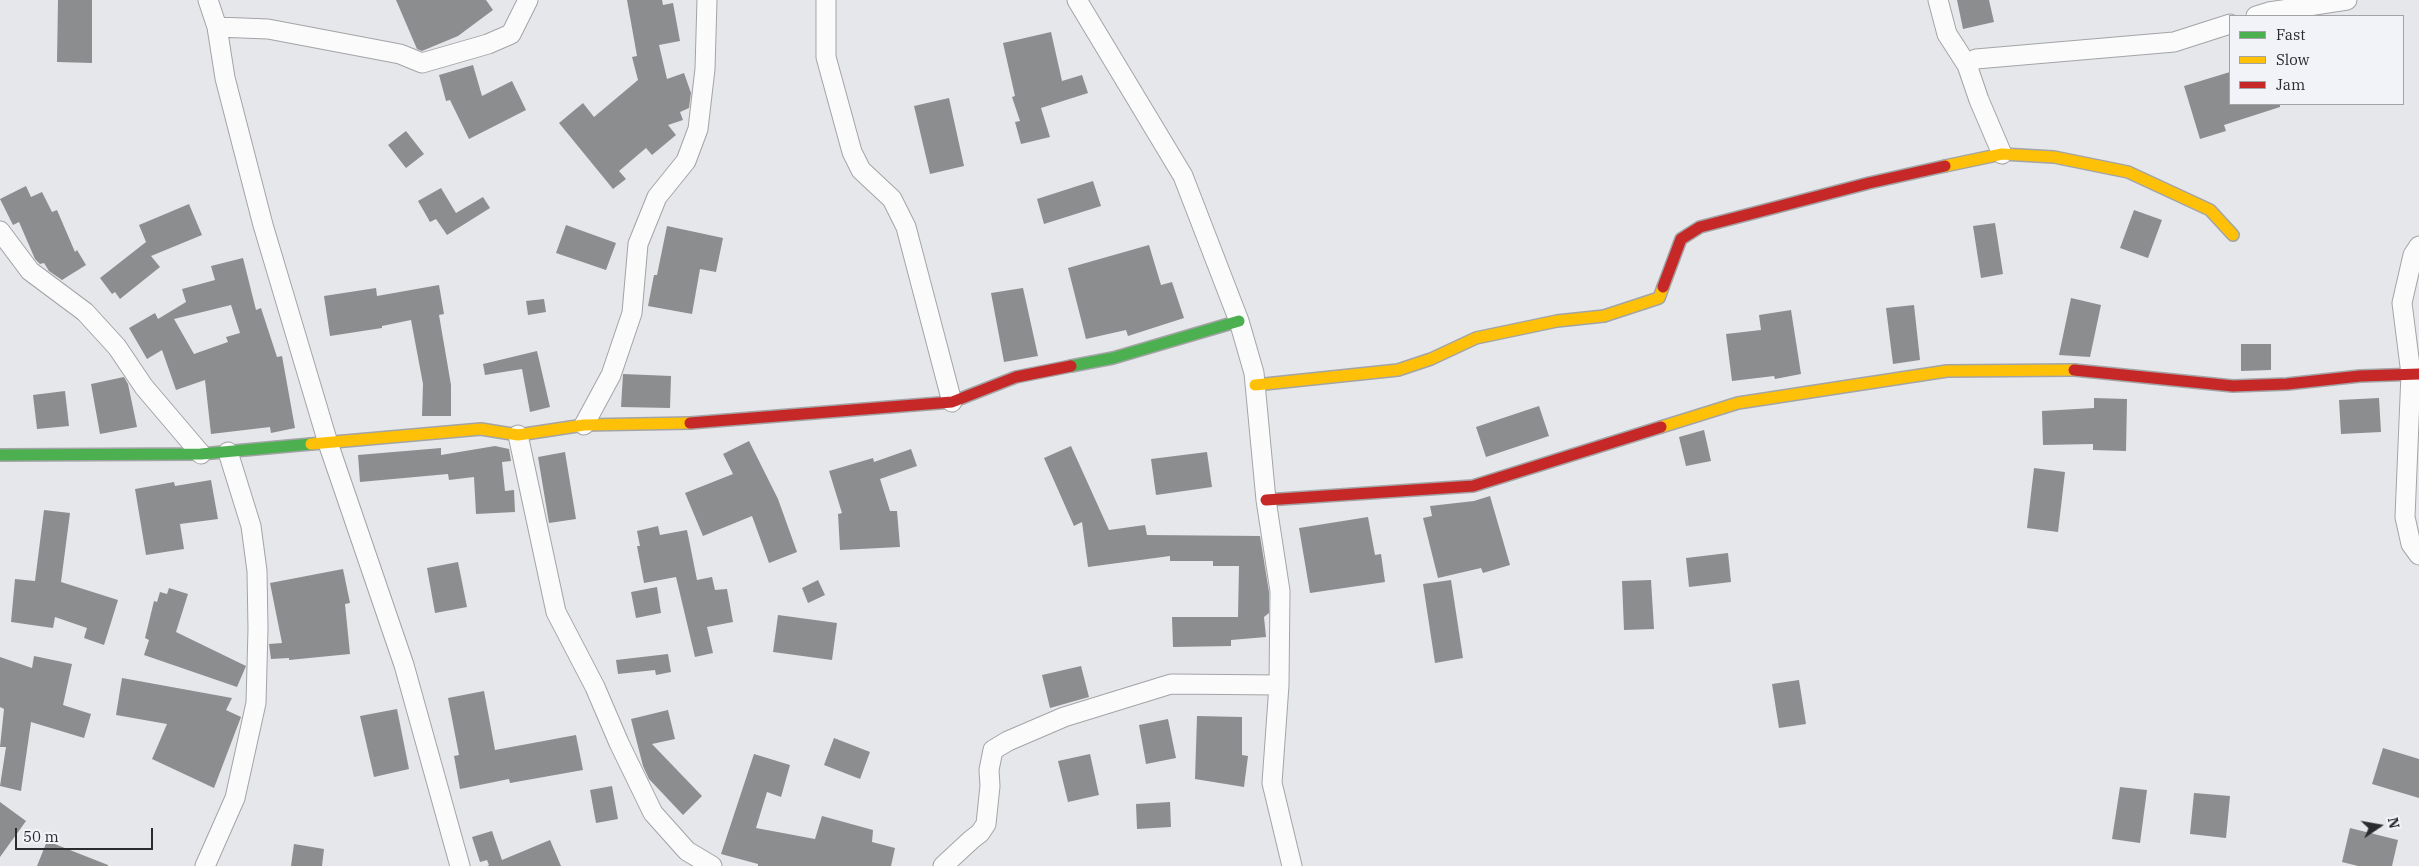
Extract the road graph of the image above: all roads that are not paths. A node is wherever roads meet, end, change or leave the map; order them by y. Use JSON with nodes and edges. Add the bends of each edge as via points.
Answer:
{"nodes":[{"id":1,"x":208,"y":0,"type":"edge"},
{"id":2,"x":528,"y":0,"type":"edge"},
{"id":3,"x":707,"y":0,"type":"edge"},
{"id":4,"x":826,"y":0,"type":"edge"},
{"id":5,"x":1077,"y":0,"type":"edge"},
{"id":6,"x":1938,"y":0,"type":"edge"},
{"id":7,"x":2347,"y":0,"type":"edge"},
{"id":8,"x":2259,"y":15,"type":"edge"},
{"id":9,"x":2229,"y":24,"type":"edge"},
{"id":10,"x":217,"y":26,"type":"junction"},
{"id":11,"x":1967,"y":66,"type":"junction"},
{"id":12,"x":2002,"y":154,"type":"junction"},
{"id":13,"x":0,"y":231,"type":"edge"},
{"id":14,"x":2233,"y":235,"type":"dead end"},
{"id":15,"x":2419,"y":246,"type":"edge"},
{"id":16,"x":1239,"y":321,"type":"junction"},
{"id":17,"x":2415,"y":374,"type":"edge"},
{"id":18,"x":1256,"y":385,"type":"junction"},
{"id":19,"x":952,"y":402,"type":"junction"},
{"id":20,"x":584,"y":425,"type":"junction"},
{"id":21,"x":518,"y":435,"type":"junction"},
{"id":22,"x":328,"y":443,"type":"junction"},
{"id":23,"x":228,"y":452,"type":"junction"},
{"id":24,"x":201,"y":454,"type":"junction"},
{"id":25,"x":0,"y":455,"type":"edge"},
{"id":26,"x":1266,"y":500,"type":"junction"},
{"id":27,"x":2419,"y":554,"type":"edge"},
{"id":28,"x":1279,"y":685,"type":"junction"},
{"id":29,"x":205,"y":866,"type":"edge"},
{"id":30,"x":460,"y":866,"type":"edge"},
{"id":31,"x":712,"y":866,"type":"edge"},
{"id":32,"x":943,"y":866,"type":"edge"},
{"id":33,"x":1292,"y":866,"type":"edge"}],
"edges":[{"from":1,"to":10,"type":"street"},
{"from":2,"to":10,"type":"street","via":[[511,34],[488,44],[422,62],[400,54],[268,29]]},
{"from":3,"to":20,"type":"street","via":[[705,69],[698,129],[686,161],[657,197],[638,244],[632,313],[611,375]]},
{"from":4,"to":19,"type":"street","via":[[826,57],[852,152],[861,170],[892,199],[906,227]]},
{"from":5,"to":16,"type":"street","via":[[1183,176]]},
{"from":6,"to":11,"type":"street","via":[[1947,34]]},
{"from":7,"to":8,"type":"street"},
{"from":9,"to":11,"type":"street","via":[[2174,42],[1976,59]]},
{"from":10,"to":22,"type":"street","via":[[225,78],[263,225]]},
{"from":11,"to":12,"type":"street"},
{"from":12,"to":14,"type":"street","via":[[2054,157],[2128,172],[2210,210]]},
{"from":12,"to":18,"type":"street","via":[[1869,183],[1700,227],[1681,239],[1659,298],[1604,316],[1557,321],[1476,338],[1398,370]]},
{"from":13,"to":24,"type":"street","via":[[30,271],[85,312],[117,346],[144,386]]},
{"from":15,"to":17,"type":"street","via":[[2413,256],[2402,303]]},
{"from":16,"to":18,"type":"street"},
{"from":16,"to":19,"type":"street","via":[[1113,358],[1016,377]]},
{"from":17,"to":26,"type":"street","via":[[2233,386],[2072,370],[1946,370],[1738,403],[1473,486]]},
{"from":17,"to":27,"type":"street","via":[[2404,517],[2411,544]]},
{"from":18,"to":26,"type":"street"},
{"from":19,"to":20,"type":"street","via":[[670,425]]},
{"from":20,"to":21,"type":"street"},
{"from":21,"to":22,"type":"street","via":[[481,429]]},
{"from":21,"to":31,"type":"street","via":[[556,612],[595,687],[653,813],[687,851]]},
{"from":22,"to":23,"type":"street"},
{"from":22,"to":30,"type":"street","via":[[404,665]]},
{"from":23,"to":24,"type":"street"},
{"from":23,"to":29,"type":"street","via":[[251,526],[257,571],[256,703],[235,798]]},
{"from":24,"to":25,"type":"street"},
{"from":26,"to":28,"type":"street","via":[[1280,591]]},
{"from":28,"to":32,"type":"street","via":[[1170,684],[1064,717],[1008,741],[993,750],[988,770],[990,786],[986,824]]},
{"from":28,"to":33,"type":"street","via":[[1272,783]]}]}
